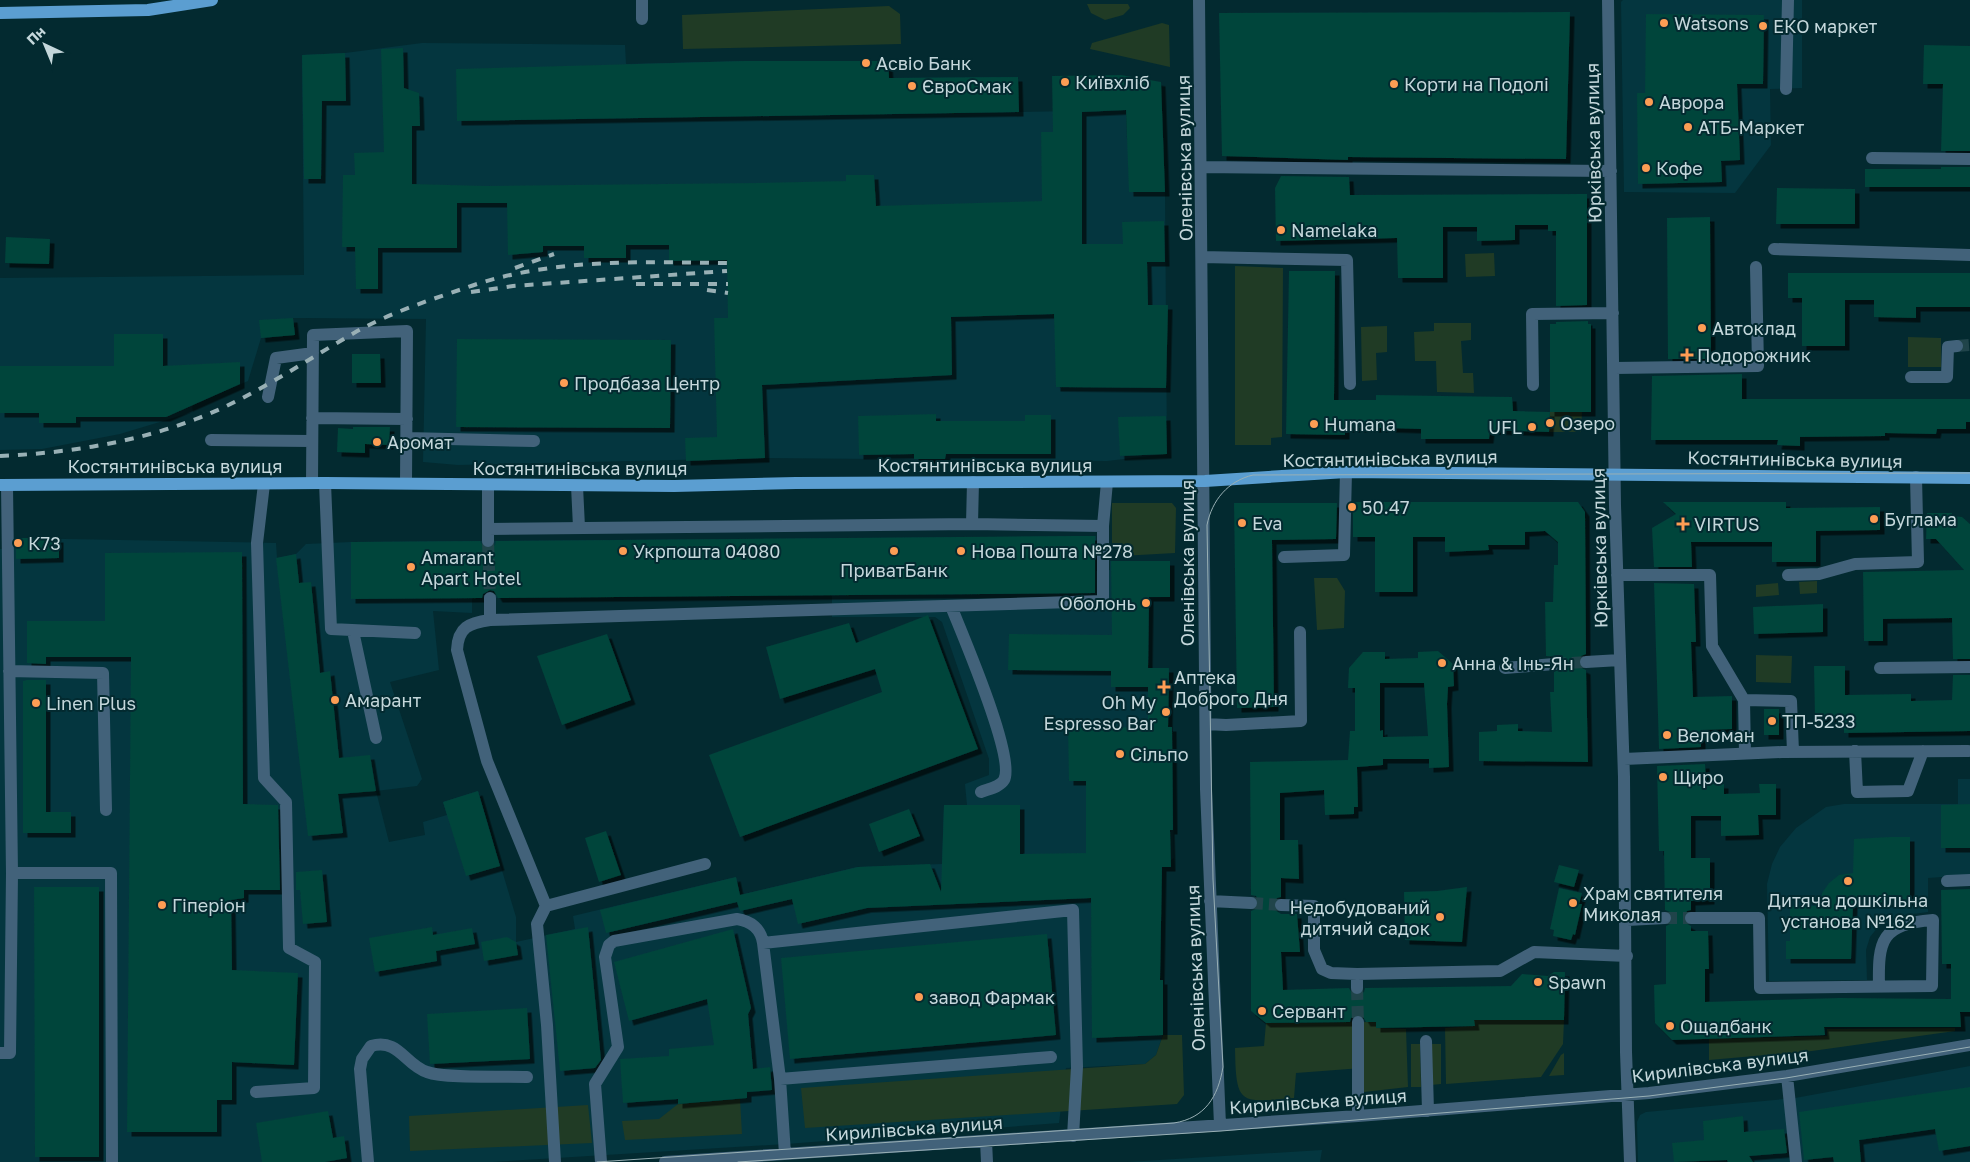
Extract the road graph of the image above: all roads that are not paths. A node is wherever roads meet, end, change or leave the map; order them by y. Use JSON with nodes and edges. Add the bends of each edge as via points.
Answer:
{"nodes":[{"id":1,"x":212,"y":0,"type":"edge"},
{"id":2,"x":642,"y":0,"type":"edge"},
{"id":3,"x":1199,"y":0,"type":"edge"},
{"id":4,"x":1608,"y":0,"type":"edge"},
{"id":5,"x":1788,"y":0,"type":"edge"},
{"id":6,"x":0,"y":13,"type":"edge"},
{"id":7,"x":642,"y":18,"type":"dead end"},
{"id":8,"x":1786,"y":89,"type":"dead end"},
{"id":9,"x":1872,"y":158,"type":"dead end"},
{"id":10,"x":1970,"y":159,"type":"edge"},
{"id":11,"x":1201,"y":167,"type":"junction"},
{"id":12,"x":1611,"y":171,"type":"junction"},
{"id":13,"x":1774,"y":249,"type":"dead end"},
{"id":14,"x":1970,"y":255,"type":"edge"},
{"id":15,"x":1202,"y":256,"type":"junction"},
{"id":16,"x":1756,"y":267,"type":"dead end"},
{"id":17,"x":1613,"y":313,"type":"junction"},
{"id":18,"x":1957,"y":346,"type":"dead end"},
{"id":19,"x":313,"y":353,"type":"junction"},
{"id":20,"x":1614,"y":368,"type":"junction"},
{"id":21,"x":1912,"y":377,"type":"dead end"},
{"id":22,"x":1350,"y":384,"type":"dead end"},
{"id":23,"x":1532,"y":385,"type":"dead end"},
{"id":24,"x":268,"y":397,"type":"dead end"},
{"id":25,"x":312,"y":418,"type":"junction"},
{"id":26,"x":407,"y":419,"type":"junction"},
{"id":27,"x":407,"y":438,"type":"junction"},
{"id":28,"x":211,"y":440,"type":"dead end"},
{"id":29,"x":312,"y":441,"type":"junction"},
{"id":30,"x":534,"y":441,"type":"dead end"},
{"id":31,"x":1346,"y":472,"type":"junction"},
{"id":32,"x":1615,"y":474,"type":"junction"},
{"id":33,"x":1916,"y":478,"type":"junction"},
{"id":34,"x":1970,"y":478,"type":"edge"},
{"id":35,"x":1205,"y":481,"type":"junction"},
{"id":36,"x":973,"y":482,"type":"junction"},
{"id":37,"x":1107,"y":482,"type":"junction"},
{"id":38,"x":312,"y":483,"type":"junction"},
{"id":39,"x":325,"y":483,"type":"junction"},
{"id":40,"x":406,"y":483,"type":"junction"},
{"id":41,"x":264,"y":484,"type":"junction"},
{"id":42,"x":3,"y":485,"type":"edge"},
{"id":43,"x":488,"y":485,"type":"junction"},
{"id":44,"x":578,"y":486,"type":"junction"},
{"id":45,"x":972,"y":524,"type":"junction"},
{"id":46,"x":1103,"y":526,"type":"junction"},
{"id":47,"x":579,"y":527,"type":"junction"},
{"id":48,"x":1284,"y":557,"type":"dead end"},
{"id":49,"x":1617,"y":575,"type":"junction"},
{"id":50,"x":1788,"y":575,"type":"dead end"},
{"id":51,"x":490,"y":598,"type":"tunnel mouth"},
{"id":52,"x":952,"y":606,"type":"junction"},
{"id":53,"x":4,"y":610,"type":"edge"},
{"id":54,"x":490,"y":620,"type":"junction"},
{"id":55,"x":353,"y":631,"type":"junction"},
{"id":56,"x":1300,"y":632,"type":"dead end"},
{"id":57,"x":415,"y":633,"type":"dead end"},
{"id":58,"x":1620,"y":660,"type":"junction"},
{"id":59,"x":1586,"y":662,"type":"tunnel mouth"},
{"id":60,"x":1554,"y":664,"type":"tunnel mouth"},
{"id":61,"x":1970,"y":667,"type":"edge"},
{"id":62,"x":1505,"y":668,"type":"dead end"},
{"id":63,"x":1880,"y":668,"type":"dead end"},
{"id":64,"x":9,"y":671,"type":"junction"},
{"id":65,"x":1744,"y":700,"type":"junction"},
{"id":66,"x":1206,"y":724,"type":"junction"},
{"id":67,"x":376,"y":738,"type":"dead end"},
{"id":68,"x":1206,"y":748,"type":"junction"},
{"id":69,"x":1192,"y":749,"type":"dead end"},
{"id":70,"x":1923,"y":751,"type":"junction"},
{"id":71,"x":1968,"y":751,"type":"dead end"},
{"id":72,"x":1793,"y":752,"type":"junction"},
{"id":73,"x":1856,"y":752,"type":"junction"},
{"id":74,"x":1745,"y":753,"type":"junction"},
{"id":75,"x":1624,"y":759,"type":"junction"},
{"id":76,"x":1193,"y":789,"type":"dead end"},
{"id":77,"x":1206,"y":789,"type":"junction"},
{"id":78,"x":981,"y":792,"type":"dead end"},
{"id":79,"x":106,"y":810,"type":"dead end"},
{"id":80,"x":5,"y":831,"type":"edge"},
{"id":81,"x":705,"y":864,"type":"dead end"},
{"id":82,"x":12,"y":873,"type":"junction"},
{"id":83,"x":1970,"y":880,"type":"edge"},
{"id":84,"x":1946,"y":881,"type":"dead end"},
{"id":85,"x":1210,"y":901,"type":"junction"},
{"id":86,"x":1251,"y":903,"type":"tunnel mouth"},
{"id":87,"x":1281,"y":905,"type":"tunnel mouth"},
{"id":88,"x":546,"y":906,"type":"junction"},
{"id":89,"x":1665,"y":918,"type":"tunnel mouth"},
{"id":90,"x":1691,"y":918,"type":"tunnel mouth"},
{"id":91,"x":1627,"y":920,"type":"junction"},
{"id":92,"x":763,"y":943,"type":"junction"},
{"id":93,"x":1627,"y":956,"type":"junction"},
{"id":94,"x":1357,"y":974,"type":"junction"},
{"id":95,"x":1879,"y":987,"type":"junction"},
{"id":96,"x":1357,"y":988,"type":"tunnel mouth"},
{"id":97,"x":1358,"y":1022,"type":"tunnel mouth"},
{"id":98,"x":1426,"y":1041,"type":"dead end"},
{"id":99,"x":1970,"y":1045,"type":"edge"},
{"id":100,"x":0,"y":1053,"type":"edge"},
{"id":101,"x":1051,"y":1057,"type":"dead end"},
{"id":102,"x":1787,"y":1076,"type":"junction"},
{"id":103,"x":527,"y":1077,"type":"dead end"},
{"id":104,"x":780,"y":1079,"type":"junction"},
{"id":105,"x":256,"y":1092,"type":"dead end"},
{"id":106,"x":1627,"y":1095,"type":"junction"},
{"id":107,"x":1428,"y":1111,"type":"junction"},
{"id":108,"x":1358,"y":1116,"type":"junction"},
{"id":109,"x":1220,"y":1125,"type":"junction"},
{"id":110,"x":1074,"y":1136,"type":"junction"},
{"id":111,"x":986,"y":1141,"type":"junction"},
{"id":112,"x":785,"y":1154,"type":"junction"},
{"id":113,"x":112,"y":1162,"type":"edge"},
{"id":114,"x":368,"y":1162,"type":"edge"},
{"id":115,"x":555,"y":1162,"type":"edge"},
{"id":116,"x":601,"y":1162,"type":"edge"},
{"id":117,"x":665,"y":1162,"type":"edge"},
{"id":118,"x":987,"y":1162,"type":"edge"},
{"id":119,"x":1630,"y":1162,"type":"edge"},
{"id":120,"x":1796,"y":1162,"type":"edge"}],
"edges":[{"from":1,"to":6,"type":"main road","via":[[148,10]]},
{"from":2,"to":7,"type":"street"},
{"from":3,"to":11,"type":"street","name":"Оленівська вулиця"},
{"from":4,"to":12,"type":"street","name":"Юрківська вулиця"},
{"from":5,"to":8,"type":"street"},
{"from":9,"to":10,"type":"street"},
{"from":11,"to":12,"type":"street"},
{"from":11,"to":15,"type":"street","name":"Оленівська вулиця"},
{"from":12,"to":17,"type":"street","name":"Юрківська вулиця"},
{"from":13,"to":14,"type":"street"},
{"from":15,"to":22,"type":"street","via":[[1347,260]]},
{"from":15,"to":35,"type":"street","name":"Оленівська вулиця"},
{"from":16,"to":20,"type":"street","via":[[1758,366]]},
{"from":17,"to":20,"type":"street","name":"Юрківська вулиця"},
{"from":17,"to":23,"type":"street","via":[[1532,314]]},
{"from":18,"to":21,"type":"street","via":[[1948,347],[1947,377]]},
{"from":19,"to":24,"type":"street","via":[[276,358]]},
{"from":19,"to":25,"type":"street"},
{"from":19,"to":26,"type":"street","via":[[313,335],[407,331]]},
{"from":20,"to":32,"type":"street","name":"Юрківська вулиця"},
{"from":25,"to":26,"type":"street"},
{"from":25,"to":29,"type":"street"},
{"from":26,"to":27,"type":"street"},
{"from":27,"to":30,"type":"street"},
{"from":27,"to":40,"type":"street"},
{"from":28,"to":29,"type":"street"},
{"from":29,"to":38,"type":"street"},
{"from":31,"to":32,"type":"main road","name":"Костянтинівська вулиця"},
{"from":31,"to":35,"type":"main road","name":"Костянтинівська вулиця"},
{"from":31,"to":48,"type":"street","via":[[1344,555]]},
{"from":32,"to":33,"type":"main road","name":"Костянтинівська вулиця"},
{"from":32,"to":49,"type":"street","name":"Юрківська вулиця"},
{"from":33,"to":34,"type":"main road","name":"Костянтинівська вулиця"},
{"from":33,"to":50,"type":"street","via":[[1918,562],[1854,564],[1819,574]]},
{"from":35,"to":37,"type":"main road","name":"Костянтинівська вулиця"},
{"from":35,"to":66,"type":"street","name":"Оленівська вулиця"},
{"from":36,"to":37,"type":"main road","name":"Костянтинівська вулиця"},
{"from":36,"to":44,"type":"main road","name":"Костянтинівська вулиця"},
{"from":36,"to":45,"type":"street"},
{"from":37,"to":46,"type":"street"},
{"from":38,"to":39,"type":"main road","name":"Костянтинівська вулиця"},
{"from":38,"to":41,"type":"main road","name":"Костянтинівська вулиця"},
{"from":39,"to":40,"type":"main road","name":"Костянтинівська вулиця"},
{"from":39,"to":55,"type":"street","via":[[331,629]]},
{"from":40,"to":43,"type":"main road","name":"Костянтинівська вулиця"},
{"from":41,"to":42,"type":"main road","name":"Костянтинівська вулиця"},
{"from":41,"to":105,"type":"street","via":[[257,544],[264,778],[286,802],[289,948],[315,962],[314,1088]]},
{"from":42,"to":53,"type":"street"},
{"from":43,"to":44,"type":"main road","name":"Костянтинівська вулиця"},
{"from":43,"to":47,"type":"street","via":[[488,535]]},
{"from":44,"to":47,"type":"street"},
{"from":45,"to":46,"type":"street"},
{"from":45,"to":47,"type":"street"},
{"from":46,"to":52,"type":"street","via":[[1103,601]]},
{"from":49,"to":58,"type":"street","name":"Юрківська вулиця"},
{"from":49,"to":65,"type":"street","via":[[1710,575],[1712,646]]},
{"from":51,"to":54,"type":"street"},
{"from":52,"to":54,"type":"street"},
{"from":52,"to":78,"type":"street","via":[[997,727],[1005,761],[1004,780]]},
{"from":53,"to":64,"type":"street"},
{"from":54,"to":88,"type":"street","via":[[473,622],[462,631],[457,639],[457,650],[487,761]]},
{"from":55,"to":57,"type":"street"},
{"from":55,"to":67,"type":"street"},
{"from":56,"to":66,"type":"street","via":[[1301,721]]},
{"from":58,"to":59,"type":"street"},
{"from":58,"to":75,"type":"street","name":"Юрківська вулиця"},
{"from":60,"to":62,"type":"street"},
{"from":61,"to":63,"type":"street"},
{"from":64,"to":79,"type":"street","via":[[103,673]]},
{"from":64,"to":80,"type":"street"},
{"from":65,"to":72,"type":"street","via":[[1790,701]]},
{"from":65,"to":74,"type":"street"},
{"from":66,"to":68,"type":"street","name":"Оленівська вулиця"},
{"from":68,"to":69,"type":"street"},
{"from":68,"to":77,"type":"street","name":"Оленівська вулиця"},
{"from":70,"to":71,"type":"street"},
{"from":70,"to":73,"type":"street"},
{"from":70,"to":73,"type":"street","via":[[1908,791],[1856,792]]},
{"from":72,"to":73,"type":"street"},
{"from":72,"to":74,"type":"street"},
{"from":74,"to":75,"type":"street"},
{"from":75,"to":91,"type":"street","name":"Юрківська вулиця"},
{"from":76,"to":77,"type":"street"},
{"from":77,"to":85,"type":"street","name":"Оленівська вулиця"},
{"from":80,"to":82,"type":"street"},
{"from":81,"to":88,"type":"street"},
{"from":82,"to":100,"type":"street","via":[[10,1053]]},
{"from":82,"to":113,"type":"street","via":[[111,873]]},
{"from":83,"to":84,"type":"street"},
{"from":85,"to":86,"type":"street"},
{"from":85,"to":109,"type":"street","name":"Оленівська вулиця"},
{"from":87,"to":94,"type":"street","via":[[1314,906],[1314,950],[1319,965],[1332,973]]},
{"from":88,"to":115,"type":"street","via":[[537,924]]},
{"from":89,"to":91,"type":"street"},
{"from":90,"to":95,"type":"street","via":[[1759,918],[1760,988]]},
{"from":91,"to":93,"type":"street","name":"Юрківська вулиця"},
{"from":92,"to":104,"type":"street"},
{"from":92,"to":110,"type":"street","via":[[1073,910],[1077,1067]]},
{"from":92,"to":116,"type":"street","via":[[756,927],[747,920],[738,919],[614,941],[609,945],[605,957],[618,1047],[595,1084]]},
{"from":93,"to":94,"type":"street","via":[[1534,952],[1500,971]]},
{"from":93,"to":106,"type":"street","name":"Юрківська вулиця"},
{"from":94,"to":96,"type":"street"},
{"from":95,"to":95,"type":"street","via":[[1881,944],[1904,924],[1933,920],[1932,986]]},
{"from":97,"to":108,"type":"street"},
{"from":98,"to":107,"type":"street"},
{"from":99,"to":102,"type":"street","name":"Кирилівська вулиця"},
{"from":101,"to":104,"type":"street"},
{"from":102,"to":106,"type":"street","name":"Кирилівська вулиця"},
{"from":102,"to":120,"type":"street"},
{"from":103,"to":114,"type":"street","via":[[428,1073],[413,1065],[397,1048],[386,1044],[371,1046],[362,1059],[360,1069]]},
{"from":104,"to":112,"type":"street"},
{"from":106,"to":107,"type":"street","name":"Кирилівська вулиця"},
{"from":106,"to":119,"type":"street","name":"Юрківська вулиця"},
{"from":107,"to":108,"type":"street","name":"Кирилівська вулиця"},
{"from":108,"to":109,"type":"street","name":"Кирилівська вулиця"},
{"from":109,"to":110,"type":"street","name":"Кирилівська вулиця"},
{"from":110,"to":111,"type":"street","name":"Кирилівська вулиця"},
{"from":111,"to":112,"type":"street","name":"Кирилівська вулиця"},
{"from":111,"to":118,"type":"street"},
{"from":112,"to":117,"type":"street","name":"Кирилівська вулиця"}]}
